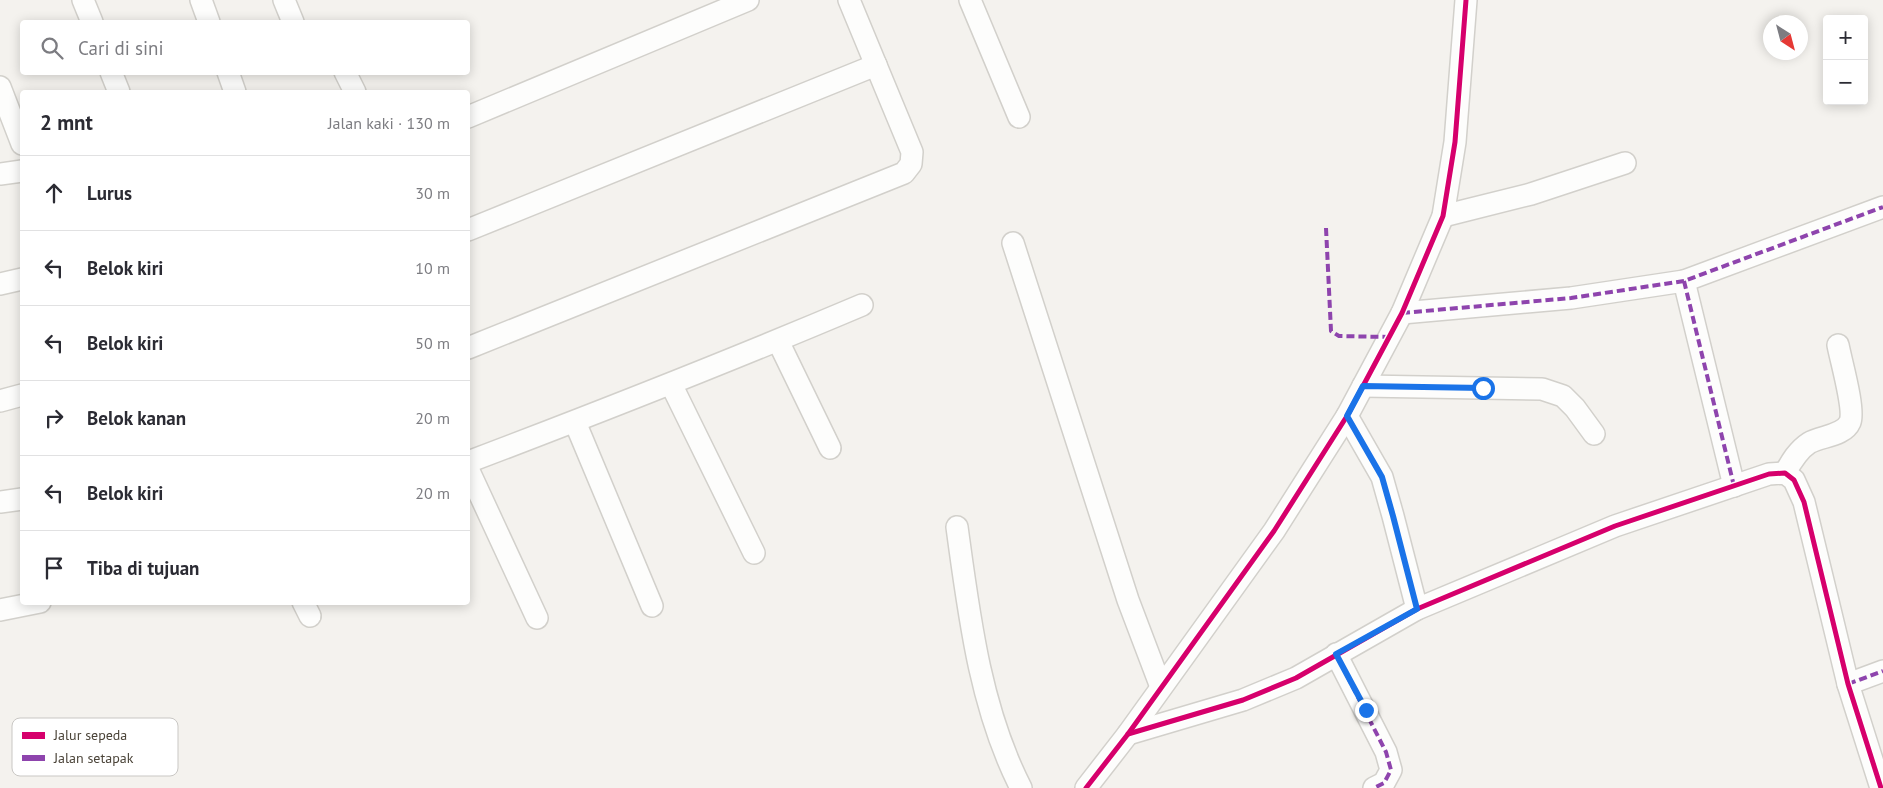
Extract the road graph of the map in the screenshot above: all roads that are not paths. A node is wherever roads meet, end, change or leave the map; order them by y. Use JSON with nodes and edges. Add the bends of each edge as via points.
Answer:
{"nodes":[{"id":1,"x":84,"y":0,"type":"edge"},
{"id":2,"x":201,"y":0,"type":"edge"},
{"id":3,"x":284,"y":0,"type":"edge"},
{"id":4,"x":748,"y":0,"type":"edge"},
{"id":5,"x":849,"y":0,"type":"edge"},
{"id":6,"x":970,"y":0,"type":"edge"},
{"id":7,"x":1466,"y":0,"type":"edge"},
{"id":8,"x":91,"y":20,"type":"edge"},
{"id":9,"x":208,"y":20,"type":"edge"},
{"id":10,"x":292,"y":20,"type":"edge"},
{"id":11,"x":876,"y":65,"type":"junction"},
{"id":12,"x":112,"y":75,"type":"edge"},
{"id":13,"x":229,"y":75,"type":"edge"},
{"id":14,"x":346,"y":75,"type":"edge"},
{"id":15,"x":0,"y":87,"type":"edge"},
{"id":16,"x":118,"y":90,"type":"edge"},
{"id":17,"x":234,"y":90,"type":"edge"},
{"id":18,"x":354,"y":90,"type":"edge"},
{"id":19,"x":470,"y":116,"type":"edge"},
{"id":20,"x":1019,"y":117,"type":"dead end"},
{"id":21,"x":20,"y":139,"type":"edge"},
{"id":22,"x":1624,"y":163,"type":"dead end"},
{"id":23,"x":20,"y":171,"type":"edge"},
{"id":24,"x":0,"y":174,"type":"edge"},
{"id":25,"x":1883,"y":207,"type":"edge"},
{"id":26,"x":1444,"y":216,"type":"junction"},
{"id":27,"x":470,"y":229,"type":"edge"},
{"id":28,"x":1012,"y":243,"type":"dead end"},
{"id":29,"x":20,"y":279,"type":"edge"},
{"id":30,"x":1684,"y":281,"type":"junction"},
{"id":31,"x":0,"y":284,"type":"edge"},
{"id":32,"x":862,"y":305,"type":"dead end"},
{"id":33,"x":1402,"y":314,"type":"junction"},
{"id":34,"x":778,"y":341,"type":"junction"},
{"id":35,"x":1838,"y":345,"type":"dead end"},
{"id":36,"x":470,"y":347,"type":"edge"},
{"id":37,"x":671,"y":384,"type":"junction"},
{"id":38,"x":1363,"y":386,"type":"junction"},
{"id":39,"x":20,"y":396,"type":"edge"},
{"id":40,"x":0,"y":401,"type":"edge"},
{"id":41,"x":1347,"y":416,"type":"junction"},
{"id":42,"x":574,"y":422,"type":"junction"},
{"id":43,"x":1594,"y":434,"type":"dead end"},
{"id":44,"x":830,"y":448,"type":"dead end"},
{"id":45,"x":470,"y":461,"type":"edge"},
{"id":46,"x":470,"y":473,"type":"edge"},
{"id":47,"x":1785,"y":473,"type":"junction"},
{"id":48,"x":1734,"y":486,"type":"junction"},
{"id":49,"x":20,"y":498,"type":"edge"},
{"id":50,"x":0,"y":502,"type":"edge"},
{"id":51,"x":957,"y":527,"type":"dead end"},
{"id":52,"x":754,"y":553,"type":"dead end"},
{"id":53,"x":25,"y":605,"type":"edge"},
{"id":54,"x":652,"y":606,"type":"dead end"},
{"id":55,"x":1417,"y":609,"type":"junction"},
{"id":56,"x":0,"y":610,"type":"edge"},
{"id":57,"x":537,"y":618,"type":"dead end"},
{"id":58,"x":1336,"y":654,"type":"junction"},
{"id":59,"x":1883,"y":670,"type":"edge"},
{"id":60,"x":1848,"y":684,"type":"junction"},
{"id":61,"x":1161,"y":687,"type":"junction"},
{"id":62,"x":1128,"y":734,"type":"junction"},
{"id":63,"x":1092,"y":786,"type":"edge"},
{"id":64,"x":1021,"y":788,"type":"edge"},
{"id":65,"x":1374,"y":788,"type":"edge"},
{"id":66,"x":1881,"y":788,"type":"edge"}],
"edges":[{"from":1,"to":8,"type":"street"},
{"from":2,"to":9,"type":"street"},
{"from":3,"to":10,"type":"street"},
{"from":4,"to":19,"type":"street"},
{"from":5,"to":11,"type":"street"},
{"from":6,"to":20,"type":"street"},
{"from":7,"to":26,"type":"street","via":[[1455,142]]},
{"from":11,"to":27,"type":"street"},
{"from":11,"to":36,"type":"street","via":[[912,152],[911,164],[904,173]]},
{"from":12,"to":16,"type":"street"},
{"from":13,"to":17,"type":"street"},
{"from":14,"to":18,"type":"street"},
{"from":15,"to":21,"type":"street"},
{"from":22,"to":26,"type":"street","via":[[1532,194]]},
{"from":23,"to":24,"type":"street"},
{"from":25,"to":30,"type":"street"},
{"from":26,"to":33,"type":"street"},
{"from":28,"to":61,"type":"street","via":[[1128,600]]},
{"from":29,"to":31,"type":"street"},
{"from":30,"to":33,"type":"street","via":[[1571,298]]},
{"from":30,"to":48,"type":"street"},
{"from":32,"to":34,"type":"street"},
{"from":33,"to":38,"type":"street"},
{"from":34,"to":37,"type":"street"},
{"from":34,"to":44,"type":"street"},
{"from":35,"to":47,"type":"street","via":[[1849,399],[1850,422],[1844,430],[1808,443],[1795,455]]},
{"from":37,"to":42,"type":"street"},
{"from":37,"to":52,"type":"street"},
{"from":38,"to":41,"type":"street"},
{"from":38,"to":43,"type":"street","via":[[1542,389],[1563,396]]},
{"from":39,"to":40,"type":"street"},
{"from":41,"to":55,"type":"street","via":[[1382,477]]},
{"from":41,"to":61,"type":"street","via":[[1274,531]]},
{"from":42,"to":45,"type":"street"},
{"from":42,"to":54,"type":"street"},
{"from":46,"to":57,"type":"street"},
{"from":47,"to":48,"type":"street","via":[[1768,474]]},
{"from":47,"to":60,"type":"street","via":[[1794,480],[1804,502]]},
{"from":48,"to":55,"type":"street","via":[[1615,526]]},
{"from":49,"to":50,"type":"street"},
{"from":51,"to":64,"type":"street","via":[[971,630],[1006,758]]},
{"from":53,"to":56,"type":"street"},
{"from":55,"to":58,"type":"street"},
{"from":58,"to":62,"type":"street","via":[[1296,678],[1243,700]]},
{"from":58,"to":65,"type":"street","via":[[1386,752],[1391,770],[1384,783]]},
{"from":59,"to":60,"type":"street"},
{"from":60,"to":66,"type":"street"},
{"from":61,"to":62,"type":"street"},
{"from":62,"to":63,"type":"street"}]}
